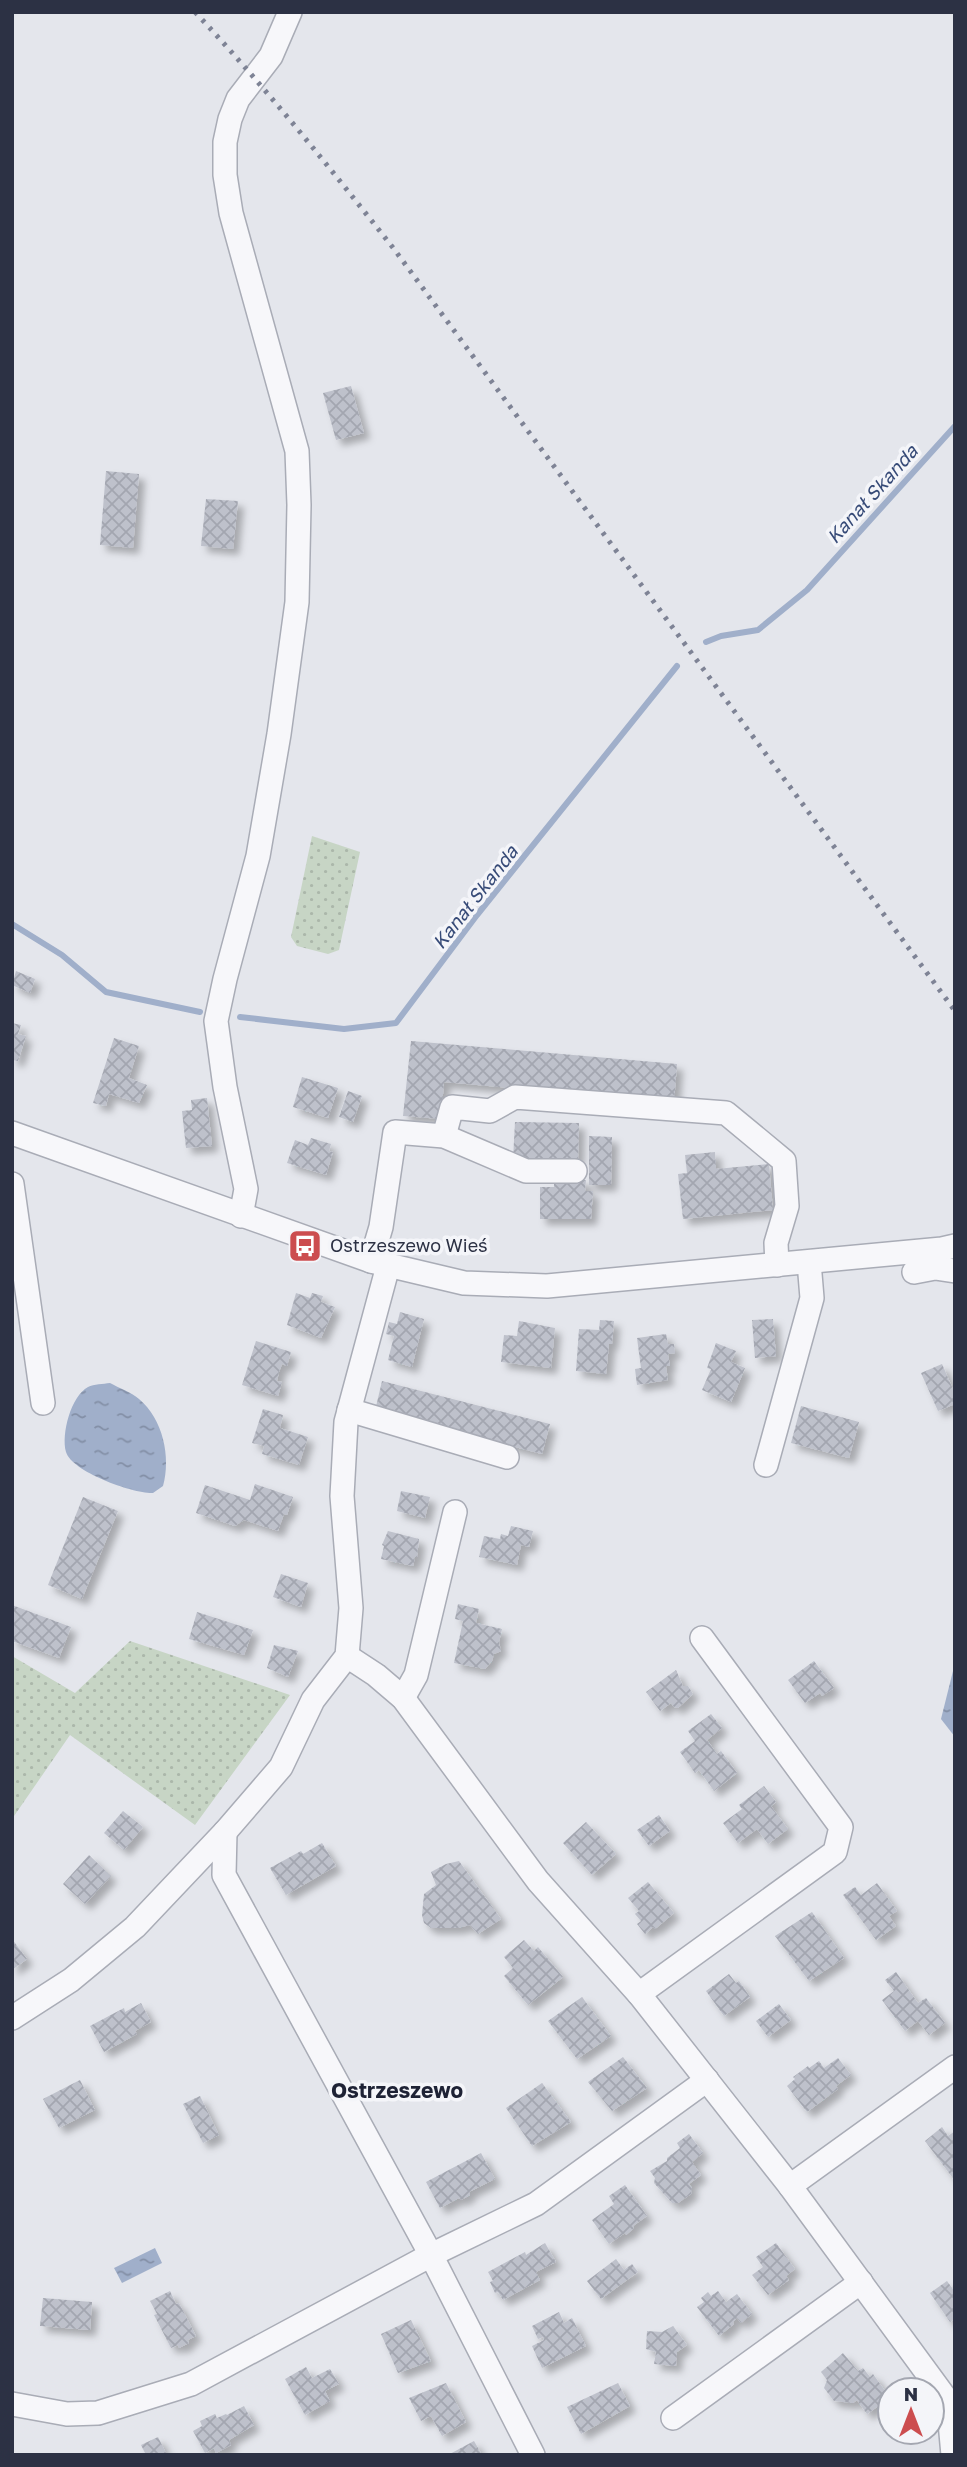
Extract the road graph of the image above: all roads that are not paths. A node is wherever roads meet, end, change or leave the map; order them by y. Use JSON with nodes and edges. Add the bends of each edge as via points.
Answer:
{"nodes":[{"id":1,"x":290,"y":12,"type":"edge"},
{"id":2,"x":12,"y":1133,"type":"edge"},
{"id":3,"x":444,"y":1136,"type":"junction"},
{"id":4,"x":575,"y":1171,"type":"dead end"},
{"id":5,"x":12,"y":1184,"type":"edge"},
{"id":6,"x":241,"y":1216,"type":"junction"},
{"id":7,"x":955,"y":1245,"type":"edge"},
{"id":8,"x":809,"y":1262,"type":"junction"},
{"id":9,"x":379,"y":1263,"type":"junction"},
{"id":10,"x":777,"y":1265,"type":"junction"},
{"id":11,"x":932,"y":1265,"type":"edge"},
{"id":12,"x":43,"y":1403,"type":"dead end"},
{"id":13,"x":349,"y":1410,"type":"junction"},
{"id":14,"x":507,"y":1457,"type":"dead end"},
{"id":15,"x":766,"y":1465,"type":"dead end"},
{"id":16,"x":454,"y":1511,"type":"dead end"},
{"id":17,"x":702,"y":1638,"type":"dead end"},
{"id":18,"x":347,"y":1657,"type":"junction"},
{"id":19,"x":403,"y":1698,"type":"junction"},
{"id":20,"x":225,"y":1832,"type":"junction"},
{"id":21,"x":639,"y":1994,"type":"junction"},
{"id":22,"x":12,"y":2018,"type":"edge"},
{"id":23,"x":955,"y":2067,"type":"edge"},
{"id":24,"x":707,"y":2080,"type":"junction"},
{"id":25,"x":790,"y":2186,"type":"junction"},
{"id":26,"x":431,"y":2255,"type":"junction"},
{"id":27,"x":861,"y":2282,"type":"junction"},
{"id":28,"x":949,"y":2391,"type":"edge"},
{"id":29,"x":12,"y":2404,"type":"edge"},
{"id":30,"x":673,"y":2418,"type":"dead end"},
{"id":31,"x":533,"y":2455,"type":"edge"},
{"id":32,"x":953,"y":2455,"type":"edge"}],
"edges":[{"from":1,"to":6,"type":"street","via":[[271,56],[238,99],[225,142],[231,213],[297,451],[299,505],[297,602],[279,734],[258,856],[216,1021],[246,1189]]},
{"from":2,"to":6,"type":"street"},
{"from":3,"to":4,"type":"street","via":[[526,1171]]},
{"from":3,"to":9,"type":"street","via":[[395,1132]]},
{"from":3,"to":10,"type":"street","via":[[452,1107],[491,1111],[514,1097],[726,1113],[784,1161],[786,1206],[776,1244]]},
{"from":5,"to":12,"type":"street"},
{"from":6,"to":9,"type":"street"},
{"from":7,"to":11,"type":"street"},
{"from":8,"to":10,"type":"street"},
{"from":8,"to":11,"type":"street"},
{"from":8,"to":15,"type":"street","via":[[812,1298]]},
{"from":9,"to":10,"type":"street","via":[[464,1283],[516,1286]]},
{"from":9,"to":13,"type":"street"},
{"from":13,"to":14,"type":"street"},
{"from":13,"to":18,"type":"street","via":[[342,1496],[351,1608]]},
{"from":16,"to":19,"type":"street","via":[[416,1675]]},
{"from":17,"to":21,"type":"street","via":[[841,1827],[835,1852]]},
{"from":18,"to":19,"type":"street"},
{"from":18,"to":20,"type":"street","via":[[313,1700],[281,1767]]},
{"from":19,"to":21,"type":"street","via":[[538,1881]]},
{"from":20,"to":22,"type":"street","via":[[135,1927],[71,1980]]},
{"from":20,"to":26,"type":"street","via":[[224,1875]]},
{"from":21,"to":24,"type":"street"},
{"from":23,"to":25,"type":"street"},
{"from":24,"to":25,"type":"street"},
{"from":24,"to":26,"type":"street","via":[[536,2204]]},
{"from":25,"to":27,"type":"street"},
{"from":26,"to":29,"type":"street","via":[[191,2384],[98,2413],[67,2414]]},
{"from":26,"to":31,"type":"street"},
{"from":27,"to":28,"type":"street"},
{"from":27,"to":30,"type":"street"},
{"from":28,"to":32,"type":"street"}]}
